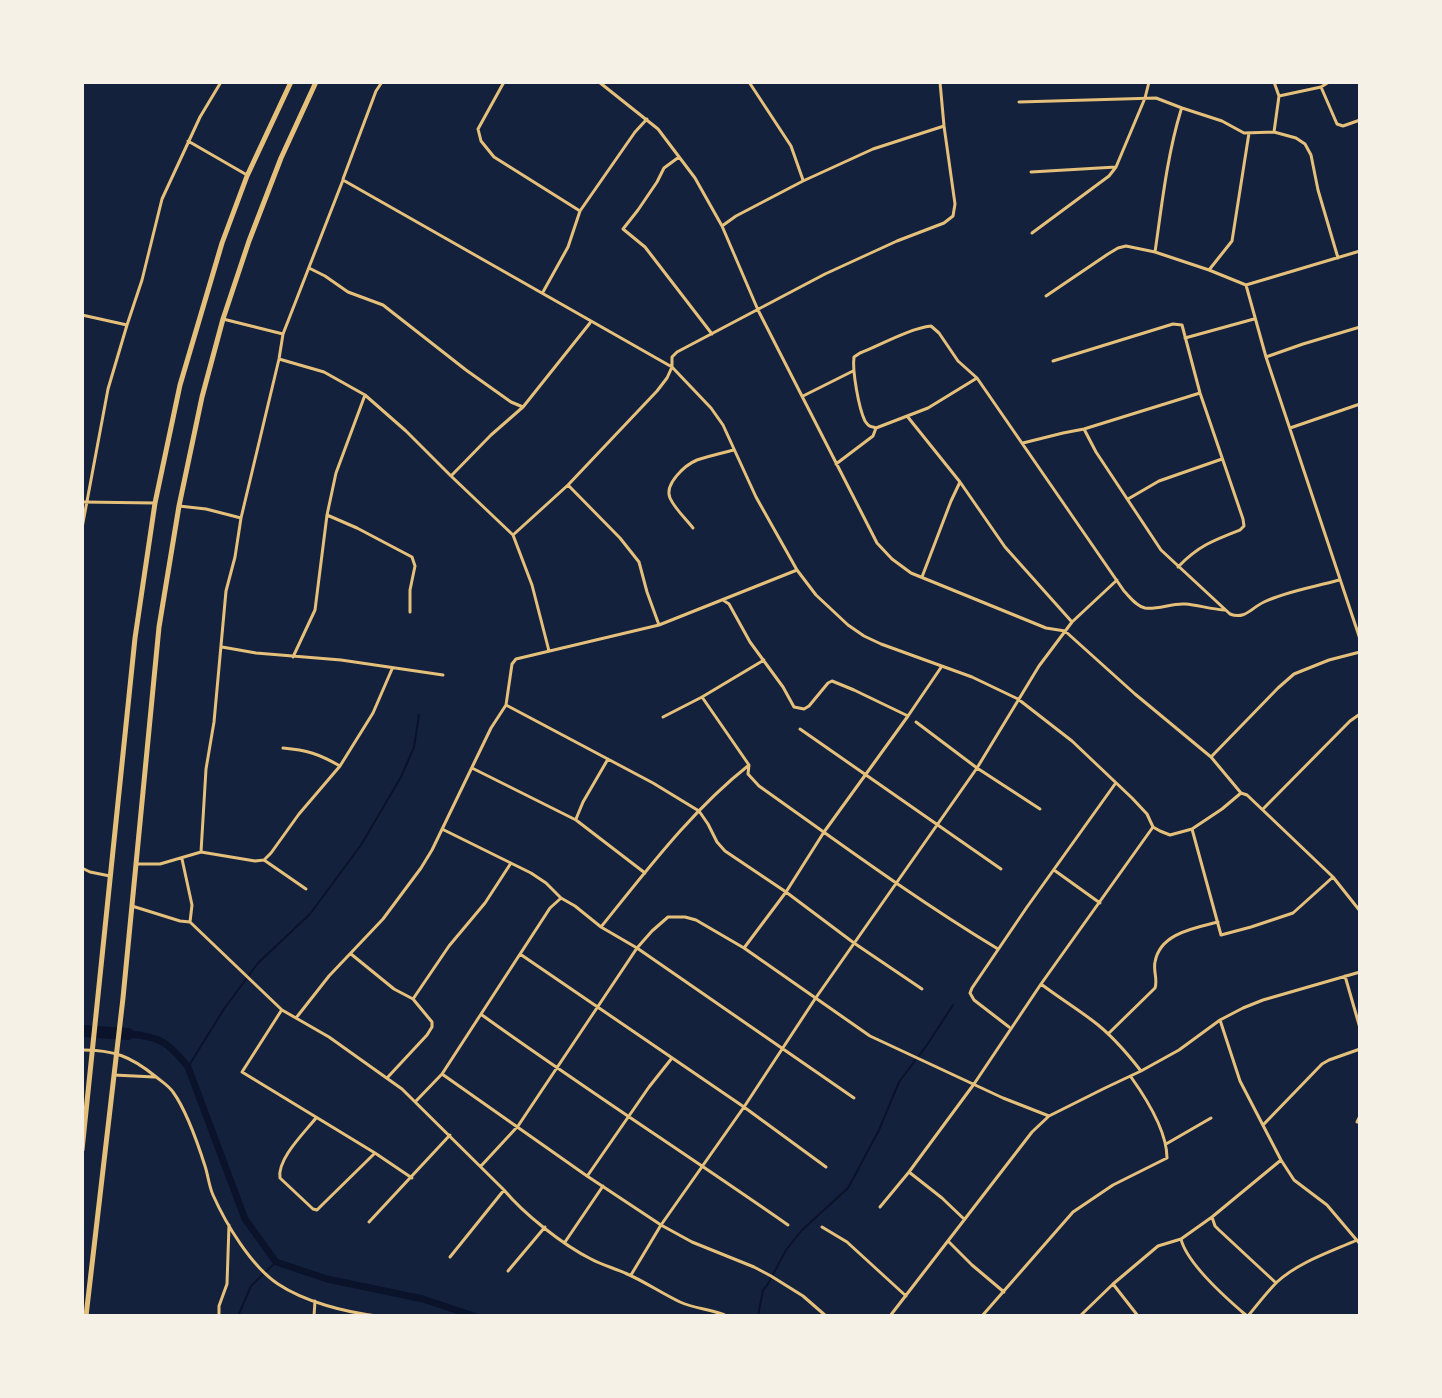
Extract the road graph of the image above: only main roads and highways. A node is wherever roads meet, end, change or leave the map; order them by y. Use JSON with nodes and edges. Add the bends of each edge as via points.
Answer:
{"nodes":[{"id":1,"x":291,"y":82,"type":"edge"},
{"id":2,"x":316,"y":82,"type":"edge"},
{"id":3,"x":82,"y":1150,"type":"edge"},
{"id":4,"x":86,"y":1316,"type":"edge"}],
"edges":[{"from":1,"to":3,"type":"highway","via":[[222,243],[180,385],[155,503],[135,638]]},
{"from":2,"to":4,"type":"highway","via":[[281,158],[223,319],[179,506],[159,627]]}]}
